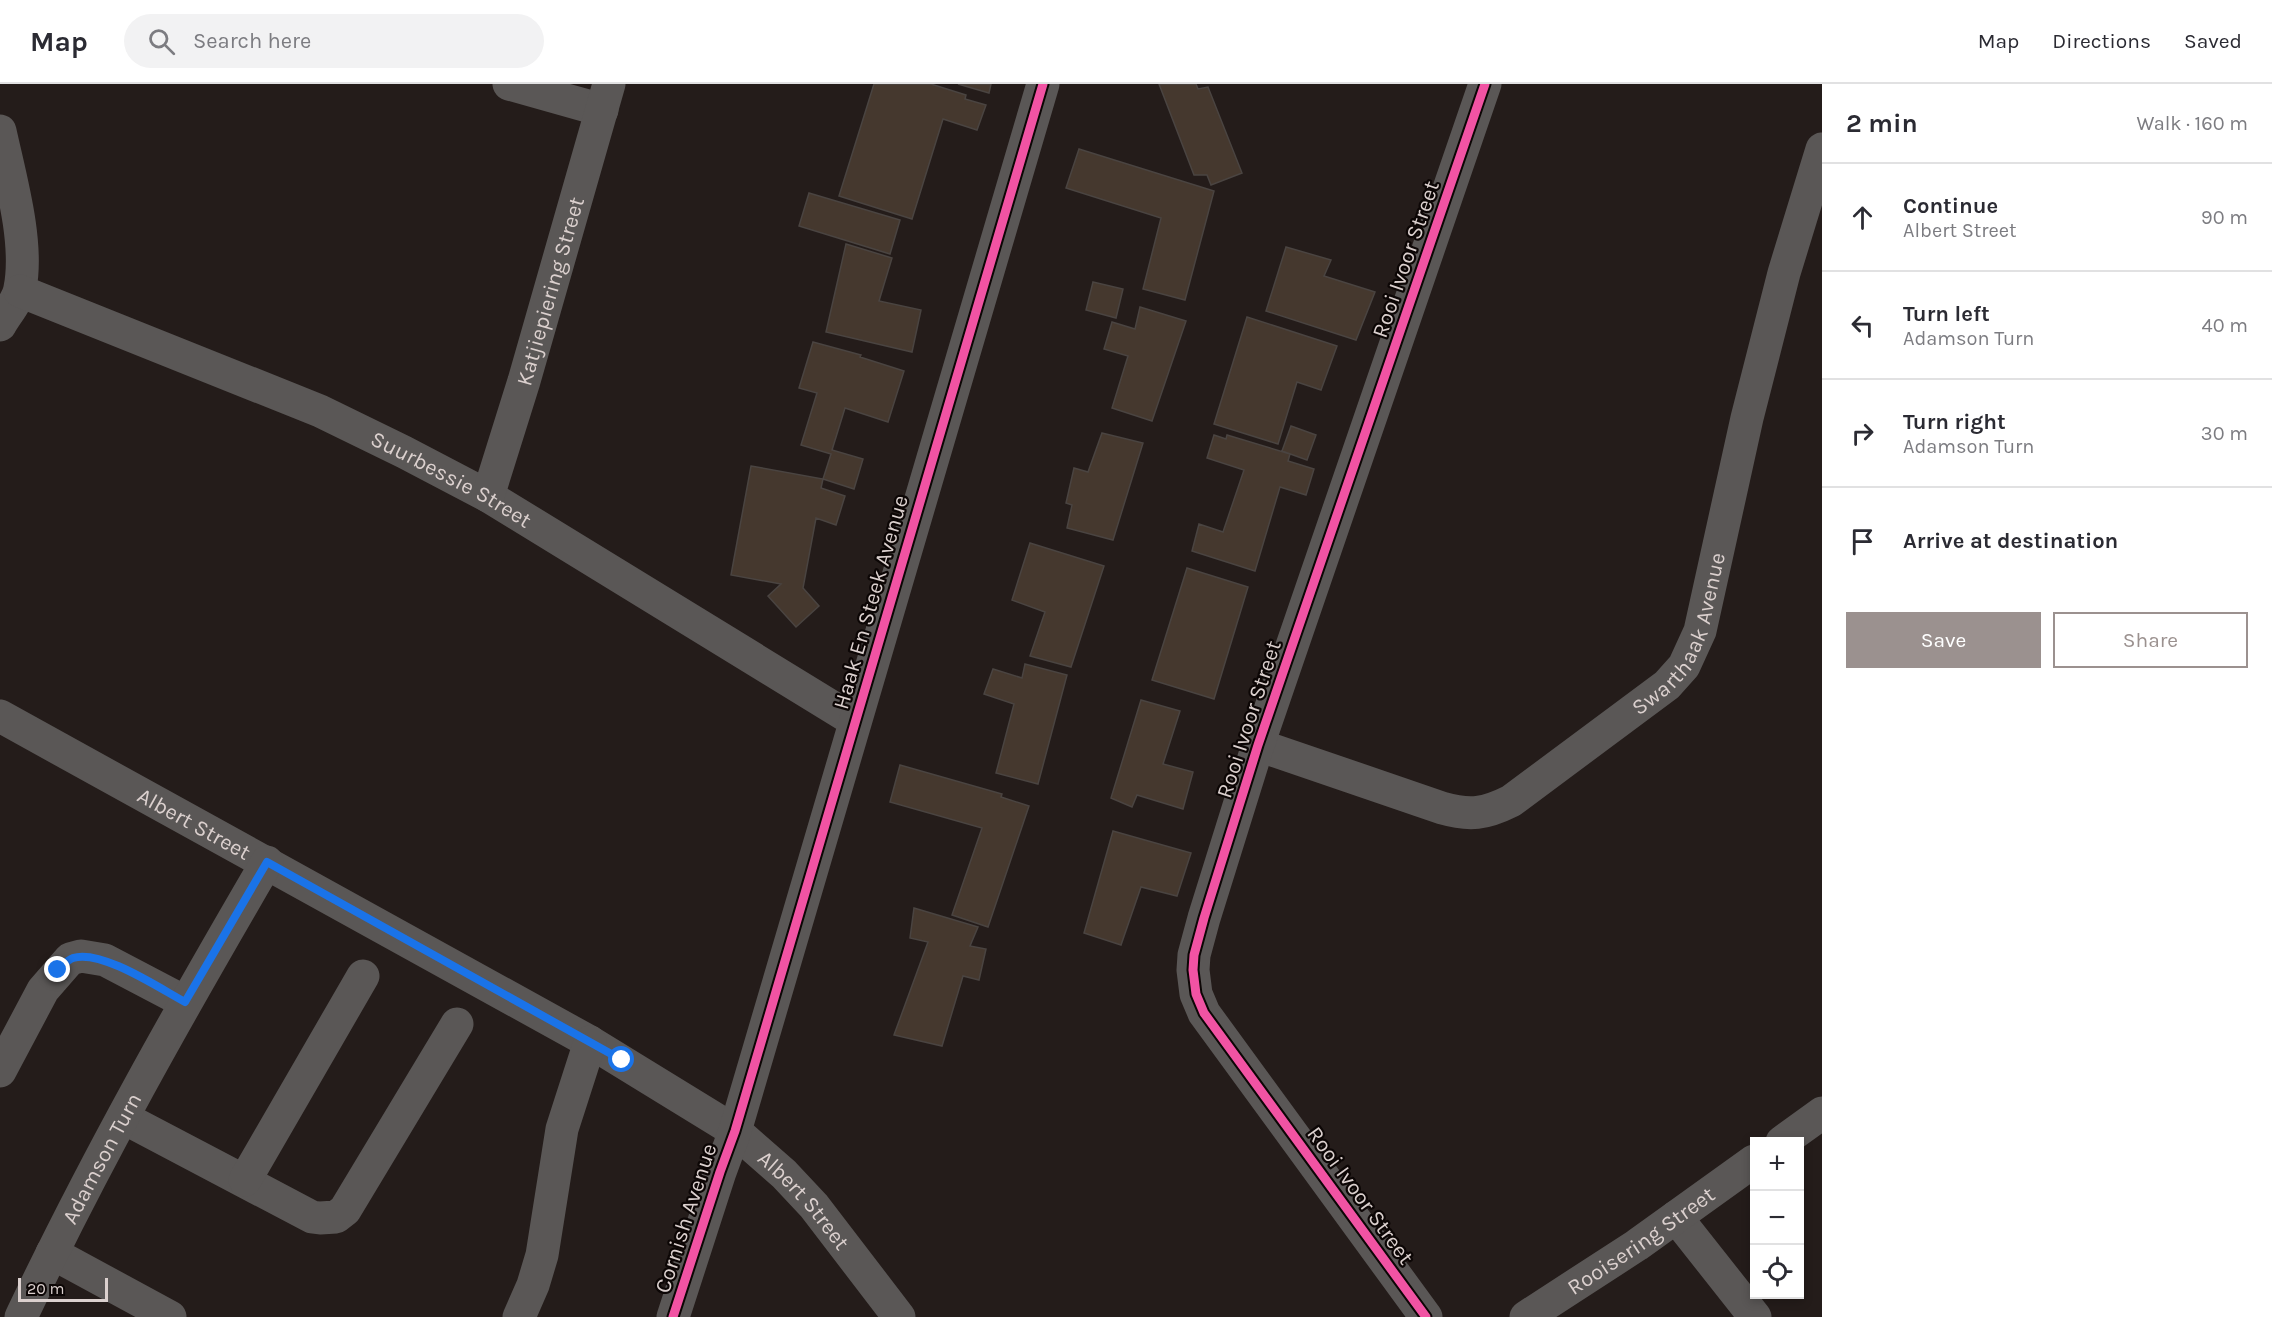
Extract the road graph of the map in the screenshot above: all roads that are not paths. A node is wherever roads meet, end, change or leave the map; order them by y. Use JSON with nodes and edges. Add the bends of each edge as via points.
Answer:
{"nodes":[{"id":1,"x":509,"y":84,"type":"edge"},
{"id":2,"x":1042,"y":84,"type":"edge"},
{"id":3,"x":1485,"y":84,"type":"edge"},
{"id":4,"x":606,"y":97,"type":"edge"},
{"id":5,"x":0,"y":131,"type":"edge"},
{"id":6,"x":1822,"y":150,"type":"edge"},
{"id":7,"x":20,"y":291,"type":"junction"},
{"id":8,"x":0,"y":325,"type":"edge"},
{"id":9,"x":488,"y":496,"type":"junction"},
{"id":10,"x":0,"y":716,"type":"edge"},
{"id":11,"x":855,"y":721,"type":"junction"},
{"id":12,"x":1258,"y":745,"type":"junction"},
{"id":13,"x":267,"y":862,"type":"junction"},
{"id":14,"x":363,"y":976,"type":"dead end"},
{"id":15,"x":185,"y":1002,"type":"junction"},
{"id":16,"x":457,"y":1024,"type":"dead end"},
{"id":17,"x":590,"y":1042,"type":"junction"},
{"id":18,"x":0,"y":1071,"type":"edge"},
{"id":19,"x":1822,"y":1113,"type":"edge"},
{"id":20,"x":124,"y":1118,"type":"junction"},
{"id":21,"x":735,"y":1131,"type":"junction"},
{"id":22,"x":1789,"y":1137,"type":"edge"},
{"id":23,"x":1750,"y":1165,"type":"edge"},
{"id":24,"x":245,"y":1180,"type":"junction"},
{"id":25,"x":1676,"y":1217,"type":"junction"},
{"id":26,"x":52,"y":1253,"type":"junction"},
{"id":27,"x":21,"y":1317,"type":"edge"},
{"id":28,"x":170,"y":1317,"type":"edge"},
{"id":29,"x":519,"y":1317,"type":"edge"},
{"id":30,"x":674,"y":1317,"type":"edge"},
{"id":31,"x":899,"y":1317,"type":"edge"},
{"id":32,"x":1426,"y":1317,"type":"edge"},
{"id":33,"x":1526,"y":1317,"type":"edge"},
{"id":34,"x":1755,"y":1317,"type":"edge"}],
"edges":[{"from":1,"to":4,"type":"street"},
{"from":2,"to":11,"type":"street","name":"Haak En Steek Avenue"},
{"from":3,"to":12,"type":"street","name":"Rooi Ivoor Street"},
{"from":4,"to":9,"type":"street","name":"Katjiepiering Street"},
{"from":5,"to":7,"type":"street","via":[[20,239]]},
{"from":6,"to":12,"type":"street","name":"Swarthaak Avenue","via":[[1784,273],[1700,631],[1684,666],[1667,685],[1510,801],[1483,813],[1442,808]]},
{"from":7,"to":8,"type":"street"},
{"from":7,"to":9,"type":"street","name":"Suurbessie Street","via":[[320,411]]},
{"from":9,"to":11,"type":"street","name":"Suurbessie Street"},
{"from":10,"to":13,"type":"street","name":"Albert Street"},
{"from":11,"to":21,"type":"street","name":"Haak En Steek Avenue"},
{"from":12,"to":32,"type":"street","name":"Rooi Ivoor Street","via":[[1194,955],[1196,994],[1204,1013]]},
{"from":13,"to":15,"type":"street","name":"Adamson Turn"},
{"from":13,"to":17,"type":"street","name":"Albert Street"},
{"from":14,"to":24,"type":"street"},
{"from":15,"to":18,"type":"street","via":[[105,960],[81,956],[70,959],[43,990]]},
{"from":15,"to":20,"type":"street","name":"Adamson Turn"},
{"from":16,"to":24,"type":"street","via":[[345,1210],[336,1217],[312,1217]]},
{"from":17,"to":21,"type":"street","name":"Albert Street"},
{"from":17,"to":29,"type":"street","via":[[562,1129],[542,1255]]},
{"from":19,"to":22,"type":"street"},
{"from":20,"to":24,"type":"street"},
{"from":20,"to":26,"type":"street","name":"Adamson Turn"},
{"from":21,"to":30,"type":"street","name":"Cornish Avenue"},
{"from":21,"to":31,"type":"street","name":"Albert Street","via":[[814,1206]]},
{"from":23,"to":25,"type":"street","name":"Rooisering Street"},
{"from":25,"to":33,"type":"street","name":"Rooisering Street"},
{"from":25,"to":34,"type":"street"},
{"from":26,"to":27,"type":"street","name":"Adamson Turn"},
{"from":26,"to":28,"type":"street"}]}
